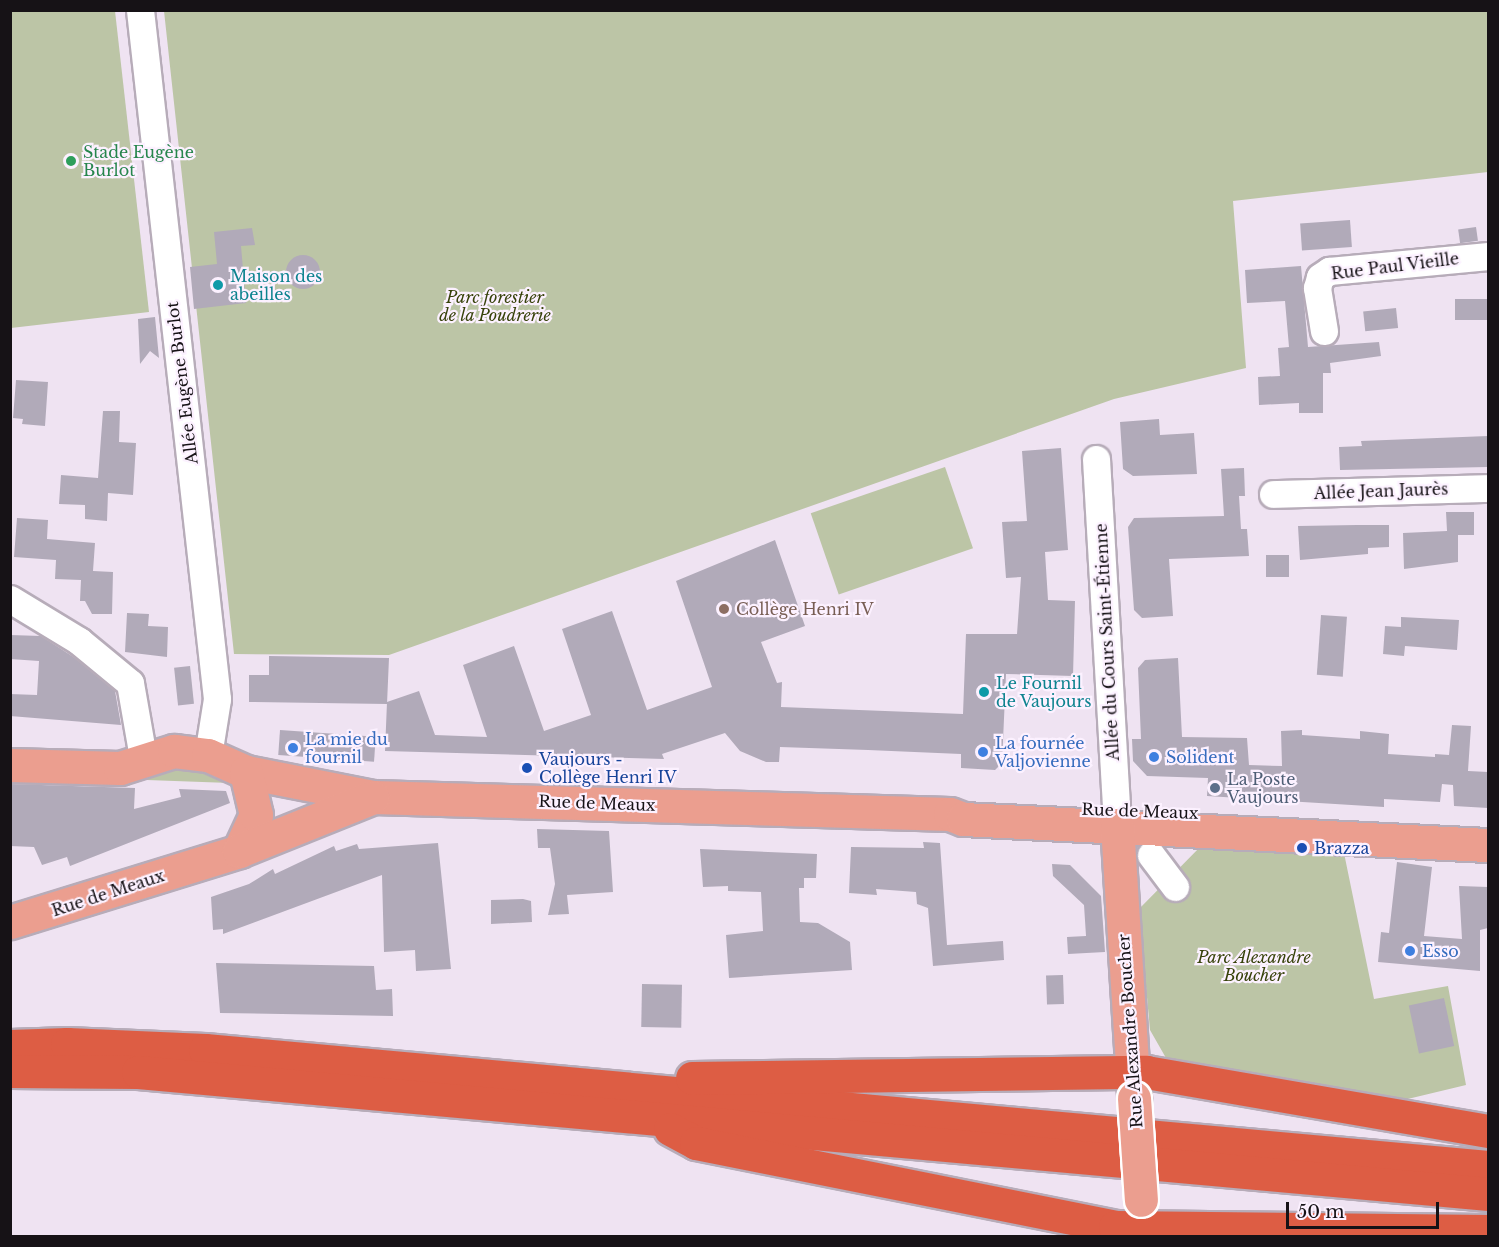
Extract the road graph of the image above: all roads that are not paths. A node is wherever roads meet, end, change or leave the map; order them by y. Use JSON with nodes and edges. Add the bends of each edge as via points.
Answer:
{"nodes":[{"id":1,"x":140,"y":10,"type":"edge"},
{"id":2,"x":1488,"y":256,"type":"edge"},
{"id":3,"x":1324,"y":331,"type":"dead end"},
{"id":4,"x":1096,"y":459,"type":"dead end"},
{"id":5,"x":1488,"y":488,"type":"edge"},
{"id":6,"x":1274,"y":494,"type":"dead end"},
{"id":7,"x":10,"y":599,"type":"edge"},
{"id":8,"x":208,"y":755,"type":"junction"},
{"id":9,"x":144,"y":764,"type":"junction"},
{"id":10,"x":10,"y":765,"type":"edge"},
{"id":11,"x":246,"y":772,"type":"junction"},
{"id":12,"x":373,"y":797,"type":"junction"},
{"id":13,"x":1109,"y":814,"type":"junction"},
{"id":14,"x":1169,"y":827,"type":"junction"},
{"id":15,"x":1484,"y":834,"type":"edge"},
{"id":16,"x":239,"y":851,"type":"junction"},
{"id":17,"x":1150,"y":855,"type":"dead end"},
{"id":18,"x":1175,"y":887,"type":"dead end"},
{"id":19,"x":1122,"y":906,"type":"junction"},
{"id":20,"x":10,"y":922,"type":"edge"},
{"id":21,"x":10,"y":1046,"type":"edge"},
{"id":22,"x":10,"y":1071,"type":"edge"},
{"id":23,"x":1133,"y":1085,"type":"junction"},
{"id":24,"x":584,"y":1088,"type":"junction"},
{"id":25,"x":645,"y":1116,"type":"junction"},
{"id":26,"x":1488,"y":1131,"type":"edge"},
{"id":27,"x":1488,"y":1167,"type":"edge"},
{"id":28,"x":1488,"y":1194,"type":"edge"},
{"id":29,"x":1144,"y":1222,"type":"edge"},
{"id":30,"x":1488,"y":1231,"type":"edge"}],
"edges":[{"from":1,"to":8,"type":"street","name":"Allée Eugène Burlot","via":[[218,699]]},
{"from":2,"to":3,"type":"street","name":"Rue Paul Vieille","via":[[1329,271],[1320,277],[1317,288]]},
{"from":4,"to":13,"type":"street","name":"Allée du Cours Saint-Étienne"},
{"from":5,"to":6,"type":"street","name":"Allée Jean Jaurès"},
{"from":7,"to":9,"type":"street","via":[[79,641],[130,683]]},
{"from":8,"to":9,"type":"main road","name":"Rue de Meaux","via":[[174,751]]},
{"from":8,"to":11,"type":"main road","name":"Rue de Meaux"},
{"from":9,"to":10,"type":"main road","name":"Rue de Meaux","via":[[120,768]]},
{"from":11,"to":12,"type":"main road","name":"Rue de Meaux"},
{"from":11,"to":16,"type":"main road","via":[[256,815]]},
{"from":12,"to":13,"type":"main road","name":"Rue de Meaux","via":[[950,814],[963,819]]},
{"from":12,"to":16,"type":"main road","name":"Rue de Meaux"},
{"from":13,"to":14,"type":"main road","name":"Rue de Meaux"},
{"from":13,"to":15,"type":"main road","name":"Rue de Meaux"},
{"from":13,"to":19,"type":"main road","name":"Rue Alexandre Boucher"},
{"from":14,"to":15,"type":"main road","name":"Rue de Meaux"},
{"from":14,"to":19,"type":"main road","via":[[1140,850]]},
{"from":16,"to":20,"type":"main road","name":"Rue de Meaux"},
{"from":17,"to":18,"type":"street"},
{"from":19,"to":23,"type":"main road","name":"Rue Alexandre Boucher"},
{"from":21,"to":24,"type":"highway","via":[[67,1044],[206,1050]]},
{"from":22,"to":25,"type":"highway","via":[[138,1072]]},
{"from":23,"to":24,"type":"highway","via":[[647,1078]]},
{"from":23,"to":26,"type":"highway"},
{"from":23,"to":29,"type":"main road","name":"Rue Alexandre Boucher","bridge":true},
{"from":24,"to":27,"type":"highway"},
{"from":25,"to":28,"type":"highway"},
{"from":25,"to":29,"type":"highway","via":[[696,1143],[1115,1227]]},
{"from":29,"to":30,"type":"highway"}]}
